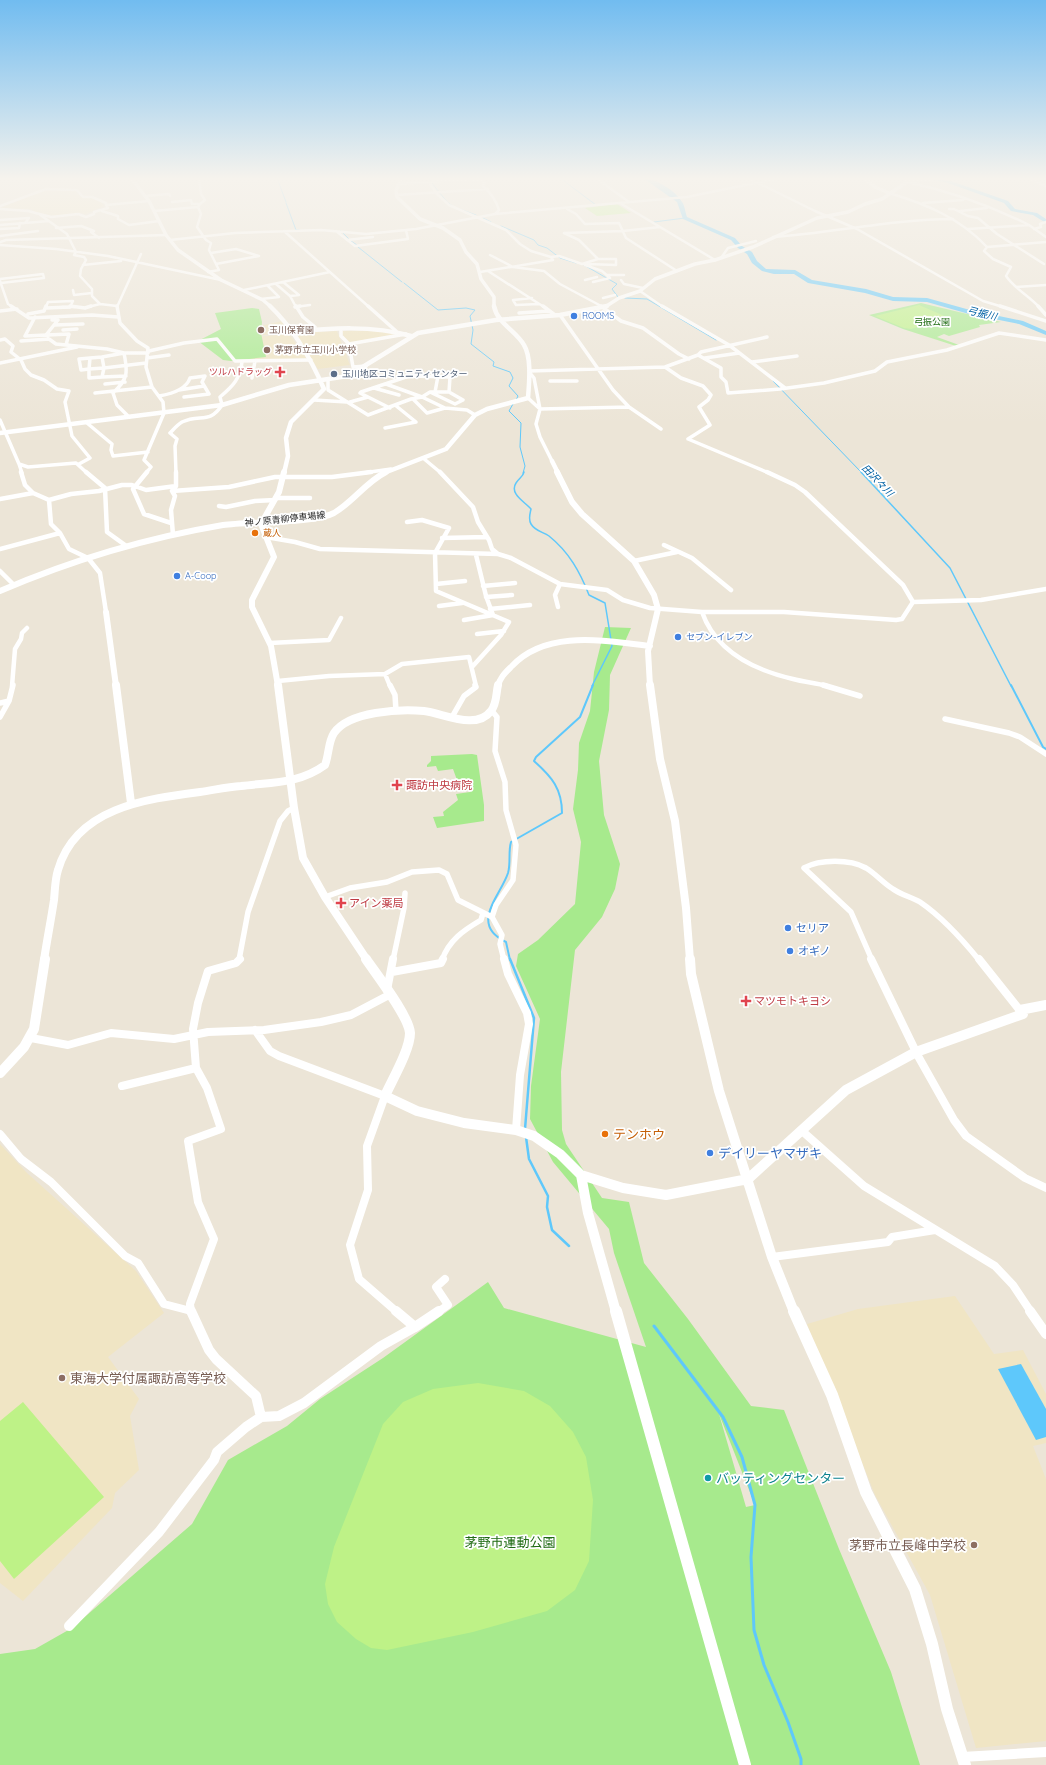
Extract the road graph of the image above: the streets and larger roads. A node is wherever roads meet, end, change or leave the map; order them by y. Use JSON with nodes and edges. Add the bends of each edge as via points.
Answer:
{"nodes":[{"id":1,"x":86,"y":260,"type":"edge"},
{"id":2,"x":124,"y":260,"type":"edge"},
{"id":3,"x":192,"y":260,"type":"edge"},
{"id":4,"x":214,"y":260,"type":"edge"},
{"id":5,"x":236,"y":260,"type":"edge"},
{"id":6,"x":317,"y":260,"type":"edge"},
{"id":7,"x":474,"y":260,"type":"edge"},
{"id":8,"x":502,"y":260,"type":"edge"},
{"id":9,"x":551,"y":260,"type":"edge"},
{"id":10,"x":571,"y":260,"type":"edge"},
{"id":11,"x":594,"y":260,"type":"edge"},
{"id":12,"x":616,"y":260,"type":"edge"},
{"id":13,"x":662,"y":260,"type":"edge"},
{"id":14,"x":712,"y":260,"type":"edge"},
{"id":15,"x":912,"y":260,"type":"edge"},
{"id":16,"x":998,"y":260,"type":"edge"},
{"id":17,"x":1037,"y":260,"type":"edge"},
{"id":18,"x":128,"y":261,"type":"junction"},
{"id":19,"x":542,"y":262,"type":"junction"},
{"id":20,"x":110,"y":263,"type":"junction"},
{"id":21,"x":138,"y":263,"type":"junction"},
{"id":22,"x":216,"y":264,"type":"junction"},
{"id":23,"x":582,"y":264,"type":"junction"},
{"id":24,"x":1044,"y":264,"type":"dead end"},
{"id":25,"x":83,"y":265,"type":"junction"},
{"id":26,"x":516,"y":267,"type":"junction"},
{"id":27,"x":111,"y":269,"type":"dead end"},
{"id":28,"x":677,"y":270,"type":"junction"},
{"id":29,"x":488,"y":271,"type":"junction"},
{"id":30,"x":544,"y":271,"type":"junction"},
{"id":31,"x":208,"y":272,"type":"junction"},
{"id":32,"x":330,"y":272,"type":"junction"},
{"id":33,"x":480,"y":272,"type":"junction"},
{"id":34,"x":624,"y":275,"type":"dead end"},
{"id":35,"x":597,"y":277,"type":"dead end"},
{"id":36,"x":608,"y":277,"type":"junction"},
{"id":37,"x":221,"y":280,"type":"junction"},
{"id":38,"x":585,"y":280,"type":"dead end"},
{"id":39,"x":621,"y":280,"type":"dead end"},
{"id":40,"x":1,"y":282,"type":"edge"},
{"id":41,"x":283,"y":282,"type":"junction"},
{"id":42,"x":593,"y":282,"type":"dead end"},
{"id":43,"x":276,"y":284,"type":"junction"},
{"id":44,"x":1046,"y":285,"type":"edge"},
{"id":45,"x":268,"y":286,"type":"junction"},
{"id":46,"x":260,"y":287,"type":"junction"},
{"id":47,"x":1016,"y":287,"type":"junction"},
{"id":48,"x":641,"y":289,"type":"junction"},
{"id":49,"x":2,"y":290,"type":"edge"},
{"id":50,"x":73,"y":290,"type":"dead end"},
{"id":51,"x":244,"y":290,"type":"junction"},
{"id":52,"x":283,"y":290,"type":"junction"},
{"id":53,"x":264,"y":291,"type":"dead end"},
{"id":54,"x":275,"y":292,"type":"junction"},
{"id":55,"x":92,"y":293,"type":"junction"},
{"id":56,"x":267,"y":294,"type":"dead end"},
{"id":57,"x":615,"y":295,"type":"dead end"},
{"id":58,"x":5,"y":296,"type":"junction"},
{"id":59,"x":290,"y":296,"type":"junction"},
{"id":60,"x":0,"y":297,"type":"edge"},
{"id":61,"x":279,"y":297,"type":"junction"},
{"id":62,"x":532,"y":298,"type":"junction"},
{"id":63,"x":603,"y":298,"type":"dead end"},
{"id":64,"x":261,"y":299,"type":"junction"},
{"id":65,"x":100,"y":304,"type":"junction"},
{"id":66,"x":310,"y":304,"type":"dead end"},
{"id":67,"x":539,"y":304,"type":"junction"},
{"id":68,"x":117,"y":306,"type":"junction"},
{"id":69,"x":70,"y":307,"type":"junction"},
{"id":70,"x":295,"y":307,"type":"junction"},
{"id":71,"x":46,"y":308,"type":"junction"},
{"id":72,"x":604,"y":308,"type":"junction"},
{"id":73,"x":18,"y":309,"type":"junction"},
{"id":74,"x":0,"y":311,"type":"edge"},
{"id":75,"x":549,"y":311,"type":"junction"},
{"id":76,"x":519,"y":313,"type":"dead end"},
{"id":77,"x":25,"y":315,"type":"junction"},
{"id":78,"x":92,"y":315,"type":"junction"},
{"id":79,"x":557,"y":315,"type":"junction"},
{"id":80,"x":1046,"y":315,"type":"edge"},
{"id":81,"x":118,"y":317,"type":"junction"},
{"id":82,"x":34,"y":319,"type":"junction"},
{"id":83,"x":58,"y":320,"type":"junction"},
{"id":84,"x":501,"y":320,"type":"junction"},
{"id":85,"x":1046,"y":321,"type":"edge"},
{"id":86,"x":83,"y":324,"type":"dead end"},
{"id":87,"x":54,"y":325,"type":"junction"},
{"id":88,"x":77,"y":329,"type":"dead end"},
{"id":89,"x":298,"y":331,"type":"junction"},
{"id":90,"x":340,"y":331,"type":"dead end"},
{"id":91,"x":396,"y":331,"type":"junction"},
{"id":92,"x":49,"y":332,"type":"junction"},
{"id":93,"x":291,"y":332,"type":"junction"},
{"id":94,"x":46,"y":335,"type":"junction"},
{"id":95,"x":408,"y":335,"type":"junction"},
{"id":96,"x":766,"y":337,"type":"dead end"},
{"id":97,"x":1043,"y":337,"type":"edge"},
{"id":98,"x":0,"y":338,"type":"edge"},
{"id":99,"x":50,"y":339,"type":"junction"},
{"id":100,"x":1046,"y":340,"type":"edge"},
{"id":101,"x":21,"y":341,"type":"dead end"},
{"id":102,"x":349,"y":344,"type":"junction"},
{"id":103,"x":66,"y":345,"type":"junction"},
{"id":104,"x":727,"y":345,"type":"junction"},
{"id":105,"x":82,"y":346,"type":"junction"},
{"id":106,"x":149,"y":352,"type":"junction"},
{"id":107,"x":124,"y":353,"type":"junction"},
{"id":108,"x":738,"y":353,"type":"junction"},
{"id":109,"x":114,"y":355,"type":"junction"},
{"id":110,"x":169,"y":355,"type":"dead end"},
{"id":111,"x":698,"y":355,"type":"junction"},
{"id":112,"x":797,"y":356,"type":"dead end"},
{"id":113,"x":102,"y":357,"type":"junction"},
{"id":114,"x":90,"y":358,"type":"junction"},
{"id":115,"x":147,"y":358,"type":"junction"},
{"id":116,"x":689,"y":358,"type":"junction"},
{"id":117,"x":706,"y":358,"type":"junction"},
{"id":118,"x":21,"y":360,"type":"junction"},
{"id":119,"x":311,"y":360,"type":"junction"},
{"id":120,"x":242,"y":362,"type":"junction"},
{"id":121,"x":255,"y":362,"type":"junction"},
{"id":122,"x":752,"y":362,"type":"junction"},
{"id":123,"x":0,"y":363,"type":"edge"},
{"id":124,"x":146,"y":363,"type":"junction"},
{"id":125,"x":127,"y":366,"type":"junction"},
{"id":126,"x":366,"y":366,"type":"junction"},
{"id":127,"x":115,"y":367,"type":"junction"},
{"id":128,"x":665,"y":367,"type":"junction"},
{"id":129,"x":104,"y":368,"type":"junction"},
{"id":130,"x":90,"y":369,"type":"junction"},
{"id":131,"x":597,"y":369,"type":"junction"},
{"id":132,"x":530,"y":372,"type":"junction"},
{"id":133,"x":126,"y":376,"type":"junction"},
{"id":134,"x":438,"y":376,"type":"junction"},
{"id":135,"x":102,"y":377,"type":"junction"},
{"id":136,"x":113,"y":377,"type":"junction"},
{"id":137,"x":252,"y":378,"type":"dead end"},
{"id":138,"x":328,"y":379,"type":"junction"},
{"id":139,"x":322,"y":380,"type":"junction"},
{"id":140,"x":550,"y":381,"type":"dead end"},
{"id":141,"x":577,"y":381,"type":"dead end"},
{"id":142,"x":125,"y":382,"type":"junction"},
{"id":143,"x":105,"y":384,"type":"dead end"},
{"id":144,"x":386,"y":384,"type":"junction"},
{"id":145,"x":204,"y":386,"type":"junction"},
{"id":146,"x":152,"y":387,"type":"junction"},
{"id":147,"x":374,"y":388,"type":"junction"},
{"id":148,"x":783,"y":389,"type":"junction"},
{"id":149,"x":116,"y":390,"type":"junction"},
{"id":150,"x":177,"y":391,"type":"junction"},
{"id":151,"x":432,"y":392,"type":"junction"},
{"id":152,"x":449,"y":392,"type":"junction"},
{"id":153,"x":95,"y":393,"type":"dead end"},
{"id":154,"x":209,"y":394,"type":"junction"},
{"id":155,"x":400,"y":394,"type":"dead end"},
{"id":156,"x":221,"y":395,"type":"junction"},
{"id":157,"x":159,"y":396,"type":"junction"},
{"id":158,"x":184,"y":397,"type":"dead end"},
{"id":159,"x":368,"y":397,"type":"junction"},
{"id":160,"x":422,"y":397,"type":"junction"},
{"id":161,"x":528,"y":398,"type":"junction"},
{"id":162,"x":413,"y":399,"type":"junction"},
{"id":163,"x":314,"y":400,"type":"junction"},
{"id":164,"x":349,"y":402,"type":"junction"},
{"id":165,"x":222,"y":405,"type":"junction"},
{"id":166,"x":396,"y":405,"type":"junction"},
{"id":167,"x":629,"y":406,"type":"junction"},
{"id":168,"x":390,"y":408,"type":"junction"},
{"id":169,"x":445,"y":408,"type":"junction"},
{"id":170,"x":540,"y":409,"type":"junction"},
{"id":171,"x":164,"y":413,"type":"junction"},
{"id":172,"x":475,"y":415,"type":"junction"},
{"id":173,"x":129,"y":418,"type":"junction"},
{"id":174,"x":0,"y":420,"type":"edge"},
{"id":175,"x":87,"y":423,"type":"junction"},
{"id":176,"x":69,"y":425,"type":"junction"},
{"id":177,"x":385,"y":428,"type":"dead end"},
{"id":178,"x":661,"y":428,"type":"dead end"},
{"id":179,"x":0,"y":433,"type":"edge"},
{"id":180,"x":6,"y":433,"type":"junction"},
{"id":181,"x":148,"y":452,"type":"junction"},
{"id":182,"x":423,"y":458,"type":"junction"},
{"id":183,"x":552,"y":461,"type":"joint"},
{"id":184,"x":19,"y":464,"type":"junction"},
{"id":185,"x":79,"y":464,"type":"junction"},
{"id":186,"x":391,"y":469,"type":"junction"},
{"id":187,"x":283,"y":476,"type":"junction"},
{"id":188,"x":135,"y":486,"type":"junction"},
{"id":189,"x":176,"y":486,"type":"junction"},
{"id":190,"x":105,"y":488,"type":"junction"},
{"id":191,"x":172,"y":491,"type":"junction"},
{"id":192,"x":33,"y":493,"type":"junction"},
{"id":193,"x":310,"y":498,"type":"dead end"},
{"id":194,"x":0,"y":499,"type":"edge"},
{"id":195,"x":275,"y":499,"type":"junction"},
{"id":196,"x":49,"y":500,"type":"junction"},
{"id":197,"x":219,"y":506,"type":"dead end"},
{"id":198,"x":262,"y":521,"type":"junction"},
{"id":199,"x":170,"y":522,"type":"junction"},
{"id":200,"x":407,"y":522,"type":"dead end"},
{"id":201,"x":60,"y":533,"type":"junction"},
{"id":202,"x":173,"y":535,"type":"junction"},
{"id":203,"x":266,"y":537,"type":"junction"},
{"id":204,"x":487,"y":537,"type":"junction"},
{"id":205,"x":442,"y":538,"type":"junction"},
{"id":206,"x":125,"y":545,"type":"junction"},
{"id":207,"x":664,"y":545,"type":"dead end"},
{"id":208,"x":0,"y":549,"type":"edge"},
{"id":209,"x":677,"y":552,"type":"junction"},
{"id":210,"x":435,"y":554,"type":"junction"},
{"id":211,"x":498,"y":554,"type":"junction"},
{"id":212,"x":476,"y":555,"type":"junction"},
{"id":213,"x":88,"y":558,"type":"junction"},
{"id":214,"x":634,"y":561,"type":"junction"},
{"id":215,"x":0,"y":571,"type":"edge"},
{"id":216,"x":465,"y":581,"type":"dead end"},
{"id":217,"x":515,"y":583,"type":"dead end"},
{"id":218,"x":13,"y":584,"type":"junction"},
{"id":219,"x":436,"y":584,"type":"junction"},
{"id":220,"x":560,"y":584,"type":"junction"},
{"id":221,"x":483,"y":586,"type":"junction"},
{"id":222,"x":1046,"y":589,"type":"edge"},
{"id":223,"x":732,"y":590,"type":"dead end"},
{"id":224,"x":0,"y":591,"type":"edge"},
{"id":225,"x":512,"y":595,"type":"dead end"},
{"id":226,"x":486,"y":597,"type":"junction"},
{"id":227,"x":913,"y":602,"type":"junction"},
{"id":228,"x":462,"y":603,"type":"junction"},
{"id":229,"x":530,"y":605,"type":"dead end"},
{"id":230,"x":439,"y":606,"type":"dead end"},
{"id":231,"x":558,"y":608,"type":"dead end"},
{"id":232,"x":490,"y":609,"type":"junction"},
{"id":233,"x":658,"y":609,"type":"junction"},
{"id":234,"x":106,"y":612,"type":"joint"},
{"id":235,"x":702,"y":612,"type":"junction"},
{"id":236,"x":493,"y":615,"type":"junction"},
{"id":237,"x":341,"y":618,"type":"dead end"},
{"id":238,"x":464,"y":620,"type":"dead end"},
{"id":239,"x":27,"y":628,"type":"dead end"},
{"id":240,"x":504,"y":631,"type":"junction"},
{"id":241,"x":477,"y":634,"type":"dead end"},
{"id":242,"x":270,"y":643,"type":"junction"},
{"id":243,"x":650,"y":646,"type":"junction"},
{"id":244,"x":472,"y":667,"type":"junction"},
{"id":245,"x":386,"y":674,"type":"junction"},
{"id":246,"x":278,"y":681,"type":"junction"},
{"id":247,"x":860,"y":696,"type":"dead end"},
{"id":248,"x":9,"y":701,"type":"junction"},
{"id":249,"x":0,"y":703,"type":"edge"},
{"id":250,"x":492,"y":710,"type":"junction"},
{"id":251,"x":396,"y":711,"type":"junction"},
{"id":252,"x":0,"y":717,"type":"edge"},
{"id":253,"x":452,"y":717,"type":"junction"},
{"id":254,"x":945,"y":719,"type":"dead end"},
{"id":255,"x":1046,"y":754,"type":"edge"},
{"id":256,"x":291,"y":781,"type":"junction"},
{"id":257,"x":131,"y":803,"type":"junction"},
{"id":258,"x":294,"y":808,"type":"junction"},
{"id":259,"x":405,"y":893,"type":"dead end"},
{"id":260,"x":325,"y":897,"type":"junction"},
{"id":261,"x":484,"y":913,"type":"junction"},
{"id":262,"x":492,"y":917,"type":"junction"},
{"id":263,"x":392,"y":972,"type":"junction"},
{"id":264,"x":388,"y":992,"type":"junction"},
{"id":265,"x":1046,"y":1005,"type":"edge"},
{"id":266,"x":1022,"y":1012,"type":"junction"},
{"id":267,"x":255,"y":1030,"type":"junction"},
{"id":268,"x":194,"y":1034,"type":"junction"},
{"id":269,"x":31,"y":1038,"type":"junction"},
{"id":270,"x":916,"y":1052,"type":"junction"},
{"id":271,"x":196,"y":1068,"type":"junction"},
{"id":272,"x":0,"y":1073,"type":"edge"},
{"id":273,"x":122,"y":1086,"type":"dead end"},
{"id":274,"x":385,"y":1096,"type":"junction"},
{"id":275,"x":516,"y":1130,"type":"junction"},
{"id":276,"x":801,"y":1130,"type":"junction"},
{"id":277,"x":0,"y":1134,"type":"edge"},
{"id":278,"x":581,"y":1175,"type":"junction"},
{"id":279,"x":748,"y":1179,"type":"junction"},
{"id":280,"x":1046,"y":1188,"type":"edge"},
{"id":281,"x":936,"y":1230,"type":"junction"},
{"id":282,"x":772,"y":1257,"type":"junction"},
{"id":283,"x":445,"y":1279,"type":"dead end"},
{"id":284,"x":191,"y":1311,"type":"junction"},
{"id":285,"x":415,"y":1327,"type":"junction"},
{"id":286,"x":1046,"y":1334,"type":"edge"},
{"id":287,"x":261,"y":1417,"type":"junction"},
{"id":288,"x":69,"y":1626,"type":"dead end"},
{"id":289,"x":1046,"y":1752,"type":"edge"},
{"id":290,"x":963,"y":1761,"type":"edge"},
{"id":291,"x":745,"y":1765,"type":"edge"}],
"edges":[{"from":1,"to":25,"type":"street"},
{"from":2,"to":18,"type":"street"},
{"from":3,"to":31,"type":"street"},
{"from":4,"to":22,"type":"street"},
{"from":5,"to":22,"type":"street"},
{"from":6,"to":32,"type":"street"},
{"from":7,"to":33,"type":"street"},
{"from":8,"to":26,"type":"street"},
{"from":9,"to":19,"type":"street"},
{"from":10,"to":23,"type":"street"},
{"from":11,"to":23,"type":"street"},
{"from":12,"to":23,"type":"street","via":[[616,265]]},
{"from":13,"to":28,"type":"street"},
{"from":14,"to":28,"type":"street"},
{"from":15,"to":85,"type":"street","via":[[983,301]]},
{"from":16,"to":47,"type":"street","via":[[1011,267],[1006,276]]},
{"from":17,"to":24,"type":"street"},
{"from":18,"to":20,"type":"street"},
{"from":18,"to":21,"type":"street"},
{"from":19,"to":26,"type":"street"},
{"from":19,"to":30,"type":"street"},
{"from":20,"to":25,"type":"street"},
{"from":20,"to":27,"type":"street"},
{"from":21,"to":37,"type":"street"},
{"from":21,"to":68,"type":"street"},
{"from":22,"to":31,"type":"street","via":[[219,270]]},
{"from":23,"to":36,"type":"street","via":[[602,271]]},
{"from":25,"to":55,"type":"street","via":[[80,276],[92,289]]},
{"from":26,"to":29,"type":"street"},
{"from":26,"to":30,"type":"street"},
{"from":28,"to":48,"type":"street","via":[[652,280]]},
{"from":29,"to":33,"type":"street"},
{"from":29,"to":62,"type":"street"},
{"from":30,"to":72,"type":"street","via":[[560,284]]},
{"from":31,"to":37,"type":"street"},
{"from":32,"to":41,"type":"street","via":[[292,278]]},
{"from":32,"to":91,"type":"street"},
{"from":33,"to":84,"type":"street","via":[[481,279],[494,297],[494,308]]},
{"from":34,"to":36,"type":"street"},
{"from":35,"to":38,"type":"street"},
{"from":36,"to":42,"type":"street"},
{"from":37,"to":51,"type":"street"},
{"from":39,"to":48,"type":"street","via":[[624,284]]},
{"from":40,"to":40,"type":"street","via":[[44,278],[43,274]]},
{"from":40,"to":49,"type":"street"},
{"from":41,"to":43,"type":"street"},
{"from":41,"to":59,"type":"street","via":[[299,295]]},
{"from":43,"to":45,"type":"street"},
{"from":43,"to":52,"type":"street"},
{"from":44,"to":47,"type":"street"},
{"from":45,"to":46,"type":"street"},
{"from":45,"to":54,"type":"street"},
{"from":46,"to":51,"type":"street"},
{"from":46,"to":53,"type":"street"},
{"from":47,"to":80,"type":"street","via":[[1032,299]]},
{"from":48,"to":72,"type":"street","via":[[619,298]]},
{"from":48,"to":104,"type":"street","via":[[658,305]]},
{"from":49,"to":58,"type":"street"},
{"from":50,"to":55,"type":"street","via":[[74,295]]},
{"from":51,"to":64,"type":"street"},
{"from":52,"to":54,"type":"street"},
{"from":52,"to":59,"type":"street"},
{"from":54,"to":56,"type":"street"},
{"from":54,"to":61,"type":"street"},
{"from":55,"to":65,"type":"street"},
{"from":57,"to":63,"type":"street"},
{"from":58,"to":60,"type":"street"},
{"from":58,"to":73,"type":"street","via":[[8,304]]},
{"from":59,"to":61,"type":"street"},
{"from":59,"to":70,"type":"street"},
{"from":61,"to":64,"type":"street"},
{"from":62,"to":67,"type":"street"},
{"from":62,"to":67,"type":"street","via":[[513,300],[516,305]]},
{"from":64,"to":93,"type":"street","via":[[280,316]]},
{"from":65,"to":68,"type":"street"},
{"from":65,"to":69,"type":"street","via":[[85,308]]},
{"from":66,"to":70,"type":"street"},
{"from":67,"to":75,"type":"street"},
{"from":68,"to":81,"type":"street"},
{"from":69,"to":71,"type":"street"},
{"from":69,"to":71,"type":"street","via":[[73,300],[48,302]]},
{"from":70,"to":89,"type":"street","via":[[308,323],[315,326]]},
{"from":71,"to":77,"type":"street","via":[[44,311]]},
{"from":72,"to":79,"type":"street"},
{"from":72,"to":116,"type":"street","via":[[621,321],[643,328],[679,354]]},
{"from":73,"to":74,"type":"street"},
{"from":73,"to":77,"type":"street"},
{"from":75,"to":76,"type":"street"},
{"from":75,"to":79,"type":"street"},
{"from":77,"to":82,"type":"street"},
{"from":78,"to":81,"type":"street"},
{"from":78,"to":82,"type":"street"},
{"from":78,"to":83,"type":"street","via":[[90,318]]},
{"from":79,"to":84,"type":"street"},
{"from":79,"to":131,"type":"street"},
{"from":81,"to":106,"type":"street","via":[[126,330],[137,341],[147,346]]},
{"from":82,"to":83,"type":"street"},
{"from":82,"to":94,"type":"street","via":[[25,336]]},
{"from":83,"to":87,"type":"street"},
{"from":84,"to":95,"type":"street"},
{"from":84,"to":132,"type":"street","via":[[525,346]]},
{"from":86,"to":87,"type":"street"},
{"from":87,"to":92,"type":"street"},
{"from":88,"to":92,"type":"street"},
{"from":89,"to":91,"type":"street"},
{"from":89,"to":93,"type":"street"},
{"from":90,"to":102,"type":"street","via":[[341,336]]},
{"from":91,"to":95,"type":"street"},
{"from":92,"to":94,"type":"street"},
{"from":93,"to":119,"type":"street"},
{"from":94,"to":99,"type":"street"},
{"from":94,"to":103,"type":"street","via":[[69,334]]},
{"from":95,"to":102,"type":"street"},
{"from":95,"to":126,"type":"street"},
{"from":96,"to":104,"type":"street"},
{"from":97,"to":100,"type":"street"},
{"from":97,"to":148,"type":"street","via":[[999,333],[947,350],[887,362],[875,371]]},
{"from":98,"to":118,"type":"street","via":[[13,346],[11,352]]},
{"from":99,"to":101,"type":"street"},
{"from":99,"to":103,"type":"street","via":[[56,344]]},
{"from":102,"to":126,"type":"street","via":[[353,367]]},
{"from":103,"to":105,"type":"street"},
{"from":104,"to":108,"type":"street"},
{"from":104,"to":111,"type":"street"},
{"from":105,"to":107,"type":"street"},
{"from":105,"to":118,"type":"street"},
{"from":106,"to":107,"type":"street"},
{"from":106,"to":115,"type":"street"},
{"from":106,"to":120,"type":"street","via":[[184,343],[217,339],[235,361]]},
{"from":107,"to":109,"type":"street"},
{"from":107,"to":125,"type":"street"},
{"from":108,"to":117,"type":"street"},
{"from":108,"to":122,"type":"street"},
{"from":109,"to":113,"type":"street"},
{"from":109,"to":127,"type":"street"},
{"from":110,"to":115,"type":"street"},
{"from":111,"to":116,"type":"street"},
{"from":111,"to":117,"type":"street"},
{"from":112,"to":122,"type":"street"},
{"from":113,"to":114,"type":"street"},
{"from":113,"to":129,"type":"street"},
{"from":114,"to":130,"type":"street"},
{"from":114,"to":130,"type":"street","via":[[79,359],[81,370]]},
{"from":115,"to":124,"type":"street"},
{"from":116,"to":128,"type":"street"},
{"from":117,"to":148,"type":"street","via":[[721,368],[721,377],[726,382],[728,393]]},
{"from":118,"to":123,"type":"street"},
{"from":118,"to":176,"type":"street","via":[[25,370],[31,375],[57,389],[68,391],[65,402]]},
{"from":119,"to":121,"type":"street"},
{"from":119,"to":139,"type":"street"},
{"from":120,"to":121,"type":"street"},
{"from":120,"to":156,"type":"street","via":[[243,369],[239,379]]},
{"from":121,"to":137,"type":"street"},
{"from":122,"to":148,"type":"street"},
{"from":124,"to":125,"type":"street"},
{"from":124,"to":146,"type":"street"},
{"from":125,"to":127,"type":"street"},
{"from":125,"to":133,"type":"street"},
{"from":126,"to":138,"type":"street","via":[[348,376]]},
{"from":127,"to":129,"type":"street"},
{"from":127,"to":136,"type":"street"},
{"from":128,"to":131,"type":"street"},
{"from":128,"to":227,"type":"street","via":[[707,388],[711,395],[699,407],[710,425],[688,439],[745,462],[800,489],[903,585]]},
{"from":129,"to":130,"type":"street"},
{"from":129,"to":135,"type":"street"},
{"from":130,"to":135,"type":"street","via":[[89,378]]},
{"from":131,"to":132,"type":"street"},
{"from":131,"to":167,"type":"street"},
{"from":132,"to":161,"type":"street"},
{"from":132,"to":170,"type":"street","via":[[534,378]]},
{"from":133,"to":136,"type":"street"},
{"from":133,"to":142,"type":"street"},
{"from":134,"to":144,"type":"street","via":[[409,376]]},
{"from":134,"to":151,"type":"street"},
{"from":134,"to":152,"type":"street","via":[[450,377]]},
{"from":135,"to":136,"type":"street"},
{"from":138,"to":139,"type":"street"},
{"from":138,"to":164,"type":"street","via":[[328,390]]},
{"from":139,"to":163,"type":"street","via":[[324,389]]},
{"from":139,"to":165,"type":"street","via":[[289,385]]},
{"from":140,"to":141,"type":"street"},
{"from":142,"to":143,"type":"street"},
{"from":142,"to":149,"type":"street"},
{"from":144,"to":147,"type":"street"},
{"from":144,"to":160,"type":"street"},
{"from":145,"to":150,"type":"street"},
{"from":145,"to":150,"type":"street","via":[[202,382],[205,376],[190,378],[188,384]]},
{"from":145,"to":154,"type":"street"},
{"from":146,"to":149,"type":"street"},
{"from":146,"to":157,"type":"street"},
{"from":147,"to":155,"type":"street"},
{"from":147,"to":159,"type":"street","via":[[360,393]]},
{"from":149,"to":153,"type":"street"},
{"from":149,"to":173,"type":"street","via":[[113,393],[117,405]]},
{"from":150,"to":157,"type":"street"},
{"from":151,"to":152,"type":"street"},
{"from":151,"to":152,"type":"street","via":[[455,404],[463,400]]},
{"from":151,"to":160,"type":"street"},
{"from":154,"to":156,"type":"street"},
{"from":154,"to":158,"type":"street"},
{"from":156,"to":165,"type":"street","via":[[219,399]]},
{"from":157,"to":171,"type":"street","via":[[163,402]]},
{"from":159,"to":164,"type":"street"},
{"from":159,"to":168,"type":"street"},
{"from":160,"to":162,"type":"street"},
{"from":160,"to":169,"type":"street"},
{"from":161,"to":170,"type":"street"},
{"from":161,"to":172,"type":"street","name":"神ノ原青柳停車場線","via":[[487,409]]},
{"from":162,"to":166,"type":"street"},
{"from":162,"to":169,"type":"street","via":[[427,413]]},
{"from":163,"to":164,"type":"street"},
{"from":163,"to":187,"type":"street","via":[[291,422],[286,438],[288,456]]},
{"from":164,"to":168,"type":"street","via":[[368,415]]},
{"from":165,"to":171,"type":"street"},
{"from":165,"to":189,"type":"street","via":[[214,417],[184,421],[170,433],[177,438]]},
{"from":166,"to":168,"type":"street"},
{"from":166,"to":177,"type":"street","via":[[416,422]]},
{"from":167,"to":170,"type":"street"},
{"from":167,"to":178,"type":"street"},
{"from":169,"to":172,"type":"street","via":[[467,410]]},
{"from":170,"to":183,"type":"street","via":[[536,424]]},
{"from":171,"to":173,"type":"street"},
{"from":171,"to":181,"type":"street"},
{"from":172,"to":182,"type":"street","name":"神ノ原青柳停車場線","via":[[446,449]]},
{"from":173,"to":175,"type":"street"},
{"from":174,"to":180,"type":"street"},
{"from":175,"to":176,"type":"street"},
{"from":175,"to":181,"type":"street","via":[[112,444],[113,456]]},
{"from":176,"to":180,"type":"street"},
{"from":176,"to":185,"type":"street","via":[[72,436],[90,458]]},
{"from":179,"to":180,"type":"street"},
{"from":180,"to":184,"type":"street"},
{"from":181,"to":188,"type":"street","via":[[144,460],[151,467]]},
{"from":182,"to":186,"type":"street","name":"神ノ原青柳停車場線"},
{"from":182,"to":204,"type":"street","via":[[436,467],[473,507]]},
{"from":183,"to":214,"type":"street","via":[[572,502]]},
{"from":184,"to":185,"type":"street","via":[[28,467],[70,462]]},
{"from":184,"to":192,"type":"street","via":[[25,485]]},
{"from":185,"to":190,"type":"street"},
{"from":186,"to":187,"type":"street","via":[[332,477]]},
{"from":186,"to":198,"type":"street","name":"神ノ原青柳停車場線","via":[[376,477],[333,513],[313,518]]},
{"from":187,"to":191,"type":"street","via":[[229,487]]},
{"from":187,"to":195,"type":"street"},
{"from":188,"to":189,"type":"street","via":[[146,490]]},
{"from":188,"to":190,"type":"street","via":[[125,484]]},
{"from":188,"to":199,"type":"street","via":[[133,489],[144,514]]},
{"from":189,"to":191,"type":"street"},
{"from":190,"to":196,"type":"street"},
{"from":190,"to":206,"type":"street","via":[[107,532]]},
{"from":191,"to":199,"type":"street","via":[[175,496]]},
{"from":192,"to":194,"type":"street"},
{"from":192,"to":196,"type":"street"},
{"from":193,"to":195,"type":"street"},
{"from":195,"to":197,"type":"street"},
{"from":195,"to":198,"type":"street"},
{"from":196,"to":201,"type":"street","via":[[51,524]]},
{"from":198,"to":202,"type":"street","name":"神ノ原青柳停車場線"},
{"from":198,"to":203,"type":"street","via":[[260,524]]},
{"from":199,"to":202,"type":"street"},
{"from":200,"to":205,"type":"street","via":[[422,520],[449,528]]},
{"from":201,"to":208,"type":"street"},
{"from":201,"to":213,"type":"street","via":[[69,548]]},
{"from":202,"to":206,"type":"street","name":"神ノ原青柳停車場線"},
{"from":203,"to":210,"type":"street","via":[[320,549]]},
{"from":203,"to":242,"type":"street","via":[[274,557],[252,600],[252,607]]},
{"from":204,"to":205,"type":"street"},
{"from":204,"to":211,"type":"street","via":[[492,549]]},
{"from":205,"to":210,"type":"street"},
{"from":206,"to":213,"type":"street","name":"神ノ原青柳停車場線"},
{"from":207,"to":209,"type":"street"},
{"from":209,"to":214,"type":"street"},
{"from":209,"to":223,"type":"street","via":[[692,558]]},
{"from":210,"to":212,"type":"street"},
{"from":210,"to":219,"type":"street"},
{"from":211,"to":212,"type":"street"},
{"from":211,"to":220,"type":"street","via":[[512,558]]},
{"from":212,"to":221,"type":"street"},
{"from":213,"to":218,"type":"street","name":"神ノ原青柳停車場線"},
{"from":213,"to":234,"type":"street","via":[[100,573]]},
{"from":214,"to":233,"type":"street","via":[[654,595]]},
{"from":215,"to":218,"type":"street"},
{"from":216,"to":219,"type":"street"},
{"from":217,"to":221,"type":"street"},
{"from":218,"to":224,"type":"street","name":"神ノ原青柳停車場線"},
{"from":219,"to":228,"type":"street","via":[[436,591]]},
{"from":220,"to":231,"type":"street","via":[[555,595]]},
{"from":220,"to":233,"type":"street","via":[[607,590],[623,600]]},
{"from":221,"to":226,"type":"street"},
{"from":222,"to":227,"type":"street","via":[[968,600]]},
{"from":225,"to":226,"type":"street"},
{"from":226,"to":232,"type":"street"},
{"from":227,"to":235,"type":"street","via":[[902,619],[896,620],[784,612]]},
{"from":228,"to":230,"type":"street"},
{"from":228,"to":236,"type":"street"},
{"from":229,"to":232,"type":"street"},
{"from":232,"to":236,"type":"street"},
{"from":233,"to":235,"type":"street"},
{"from":233,"to":243,"type":"street"},
{"from":234,"to":257,"type":"street"},
{"from":235,"to":247,"type":"street","via":[[715,638],[738,658],[789,679],[827,685]]},
{"from":236,"to":238,"type":"street"},
{"from":236,"to":240,"type":"street","via":[[509,622]]},
{"from":237,"to":242,"type":"street","via":[[329,640]]},
{"from":239,"to":248,"type":"street","via":[[15,649],[14,679]]},
{"from":240,"to":241,"type":"street"},
{"from":240,"to":244,"type":"street"},
{"from":242,"to":246,"type":"street"},
{"from":243,"to":250,"type":"street","via":[[585,640],[546,644],[524,656],[502,676]]},
{"from":243,"to":279,"type":"street","via":[[649,679],[660,759],[675,821],[691,974],[719,1090]]},
{"from":244,"to":245,"type":"street","via":[[469,657],[402,664]]},
{"from":244,"to":253,"type":"street","via":[[476,687],[464,696]]},
{"from":245,"to":246,"type":"street","via":[[324,676]]},
{"from":245,"to":251,"type":"street","via":[[397,697]]},
{"from":246,"to":256,"type":"street"},
{"from":248,"to":249,"type":"street"},
{"from":248,"to":252,"type":"street"},
{"from":250,"to":253,"type":"street","via":[[487,715],[469,720]]},
{"from":250,"to":262,"type":"street","via":[[497,718],[495,751],[505,782],[506,810],[515,842],[516,872],[496,905]]},
{"from":251,"to":253,"type":"street","via":[[422,710]]},
{"from":251,"to":256,"type":"street","via":[[360,717],[342,724],[333,734],[325,765],[310,777]]},
{"from":254,"to":255,"type":"street","via":[[1009,733]]},
{"from":256,"to":257,"type":"street","via":[[246,785]]},
{"from":256,"to":258,"type":"street"},
{"from":257,"to":269,"type":"street","via":[[104,814],[81,829],[61,858],[37,1015]]},
{"from":258,"to":260,"type":"street","via":[[303,858]]},
{"from":258,"to":268,"type":"street","via":[[280,821],[242,932],[240,958],[236,963],[208,971],[195,1015]]},
{"from":259,"to":263,"type":"street","via":[[406,909],[395,946]]},
{"from":260,"to":261,"type":"street","via":[[350,888],[387,882],[412,872],[439,870],[447,874],[458,900]]},
{"from":260,"to":264,"type":"street"},
{"from":261,"to":262,"type":"street"},
{"from":261,"to":263,"type":"street","via":[[481,920],[462,932],[449,946],[442,963]]},
{"from":262,"to":275,"type":"street","via":[[501,940],[508,974],[527,1013],[529,1024],[520,1075]]},
{"from":263,"to":264,"type":"street"},
{"from":264,"to":267,"type":"street","via":[[351,1015],[322,1022]]},
{"from":264,"to":274,"type":"street","via":[[404,1016],[410,1032],[408,1045]]},
{"from":265,"to":266,"type":"street"},
{"from":266,"to":270,"type":"street"},
{"from":266,"to":270,"type":"street","via":[[969,946],[919,901],[899,894],[866,868],[837,863],[806,865],[804,868],[807,873],[852,912],[883,986]]},
{"from":267,"to":268,"type":"street"},
{"from":267,"to":274,"type":"street","via":[[270,1051],[279,1056]]},
{"from":268,"to":269,"type":"street","via":[[165,1039],[111,1033],[68,1045]]},
{"from":268,"to":271,"type":"street"},
{"from":269,"to":272,"type":"street","via":[[17,1058]]},
{"from":270,"to":276,"type":"street","via":[[871,1074],[846,1090]]},
{"from":270,"to":280,"type":"street","via":[[954,1120],[966,1136],[1025,1178]]},
{"from":271,"to":273,"type":"street"},
{"from":271,"to":284,"type":"street","via":[[207,1088],[221,1129],[188,1141],[198,1202],[214,1239],[190,1304]]},
{"from":274,"to":275,"type":"street","via":[[417,1111],[464,1123]]},
{"from":274,"to":285,"type":"street","via":[[367,1146],[368,1190],[350,1245],[359,1278]]},
{"from":275,"to":278,"type":"street","via":[[534,1136],[560,1154]]},
{"from":276,"to":279,"type":"street"},
{"from":276,"to":281,"type":"street","via":[[864,1186]]},
{"from":277,"to":284,"type":"street","via":[[21,1159],[51,1182],[125,1256],[138,1263],[164,1304]]},
{"from":278,"to":279,"type":"street","via":[[623,1188],[666,1195]]},
{"from":278,"to":291,"type":"street","via":[[588,1213]]},
{"from":279,"to":282,"type":"street"},
{"from":281,"to":282,"type":"street","via":[[892,1237],[888,1242]]},
{"from":281,"to":286,"type":"street","via":[[995,1266],[1013,1285]]},
{"from":282,"to":290,"type":"street","via":[[784,1290],[832,1395],[866,1492],[915,1590]]},
{"from":283,"to":285,"type":"street","via":[[436,1286],[448,1305]]},
{"from":284,"to":287,"type":"street","via":[[209,1350],[256,1396]]},
{"from":285,"to":287,"type":"street","via":[[381,1346],[304,1403],[279,1416]]},
{"from":287,"to":288,"type":"street","via":[[217,1452],[210,1466],[159,1532]]},
{"from":289,"to":290,"type":"street"}]}
